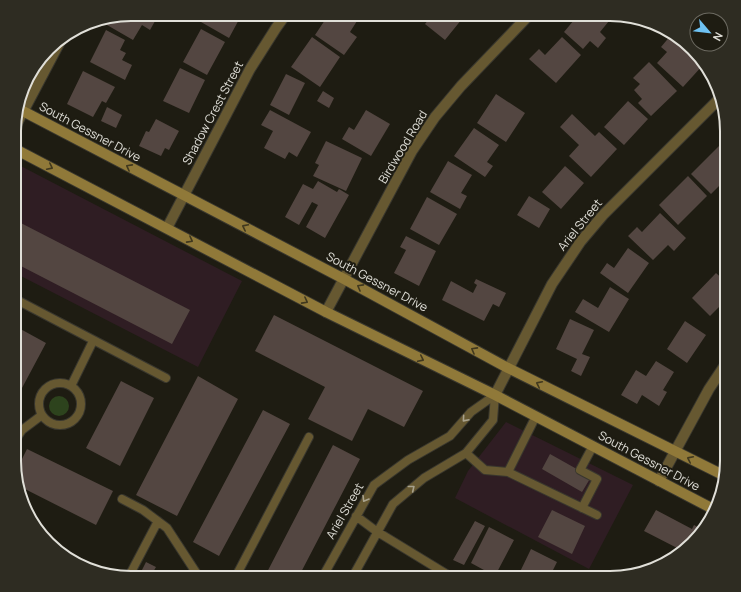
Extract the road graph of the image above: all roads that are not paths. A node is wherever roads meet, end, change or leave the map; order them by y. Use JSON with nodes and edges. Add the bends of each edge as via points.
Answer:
{"nodes":[{"id":1,"x":281,"y":21,"type":"edge"},
{"id":2,"x":523,"y":21,"type":"edge"},
{"id":3,"x":54,"y":52,"type":"edge"},
{"id":4,"x":26,"y":100,"type":"edge"},
{"id":5,"x":716,"y":102,"type":"edge"},
{"id":6,"x":23,"y":112,"type":"edge"},
{"id":7,"x":21,"y":152,"type":"edge"},
{"id":8,"x":184,"y":196,"type":"junction"},
{"id":9,"x":167,"y":228,"type":"junction"},
{"id":10,"x":344,"y":279,"type":"junction"},
{"id":11,"x":21,"y":302,"type":"edge"},
{"id":12,"x":326,"y":312,"type":"junction"},
{"id":13,"x":94,"y":341,"type":"junction"},
{"id":14,"x":508,"y":368,"type":"junction"},
{"id":15,"x":720,"y":372,"type":"edge"},
{"id":16,"x":166,"y":378,"type":"dead end"},
{"id":17,"x":71,"y":386,"type":"junction"},
{"id":18,"x":495,"y":394,"type":"junction"},
{"id":19,"x":42,"y":415,"type":"junction"},
{"id":20,"x":536,"y":416,"type":"junction"},
{"id":21,"x":21,"y":432,"type":"edge"},
{"id":22,"x":309,"y":437,"type":"dead end"},
{"id":23,"x":593,"y":446,"type":"junction"},
{"id":24,"x":676,"y":452,"type":"junction"},
{"id":25,"x":466,"y":453,"type":"junction"},
{"id":26,"x":508,"y":472,"type":"junction"},
{"id":27,"x":719,"y":473,"type":"edge"},
{"id":28,"x":660,"y":482,"type":"junction"},
{"id":29,"x":122,"y":499,"type":"dead end"},
{"id":30,"x":710,"y":507,"type":"edge"},
{"id":31,"x":582,"y":508,"type":"junction"},
{"id":32,"x":597,"y":515,"type":"dead end"},
{"id":33,"x":356,"y":516,"type":"junction"},
{"id":34,"x":158,"y":522,"type":"junction"},
{"id":35,"x":376,"y":531,"type":"junction"},
{"id":36,"x":132,"y":571,"type":"edge"},
{"id":37,"x":194,"y":571,"type":"edge"},
{"id":38,"x":239,"y":571,"type":"edge"},
{"id":39,"x":326,"y":571,"type":"edge"},
{"id":40,"x":356,"y":571,"type":"edge"},
{"id":41,"x":433,"y":571,"type":"edge"}],
"edges":[{"from":1,"to":8,"type":"street","name":"Shadow Crest Street","via":[[250,69]]},
{"from":2,"to":10,"type":"street","name":"Birdwood Road","via":[[435,117],[412,151]]},
{"from":3,"to":4,"type":"street"},
{"from":5,"to":14,"type":"street","name":"Ariel Street","via":[[602,215],[581,241],[552,284]]},
{"from":8,"to":6,"type":"main road","name":"South Gessner Drive","one_way":true},
{"from":7,"to":9,"type":"main road","name":"South Gessner Drive","one_way":true},
{"from":8,"to":9,"type":"street","name":"Shadow Crest Street"},
{"from":10,"to":8,"type":"main road","name":"South Gessner Drive","one_way":true},
{"from":9,"to":12,"type":"main road","name":"South Gessner Drive","one_way":true},
{"from":10,"to":12,"type":"street","name":"Birdwood Road"},
{"from":14,"to":10,"type":"main road","name":"South Gessner Drive","one_way":true},
{"from":11,"to":13,"type":"lane"},
{"from":12,"to":18,"type":"main road","name":"South Gessner Drive","one_way":true},
{"from":13,"to":16,"type":"lane"},
{"from":13,"to":17,"type":"lane"},
{"from":14,"to":18,"type":"street","name":"Ariel Street"},
{"from":24,"to":14,"type":"main road","name":"South Gessner Drive","one_way":true},
{"from":15,"to":24,"type":"street"},
{"from":17,"to":19,"type":"lane","via":[[57,383],[45,389],[39,402]]},
{"from":17,"to":19,"type":"lane","via":[[76,390],[82,403],[78,417],[66,425],[59,426],[52,425]]},
{"from":18,"to":20,"type":"main road","name":"South Gessner Drive"},
{"from":18,"to":25,"type":"lane","name":"Ariel Street","via":[[493,420]]},
{"from":18,"to":33,"type":"lane","name":"Ariel Street","one_way":true,"via":[[471,412],[450,436],[408,460],[374,485]]},
{"from":19,"to":21,"type":"lane"},
{"from":20,"to":23,"type":"main road","name":"South Gessner Drive"},
{"from":20,"to":26,"type":"lane"},
{"from":22,"to":38,"type":"lane"},
{"from":23,"to":28,"type":"main road","name":"South Gessner Drive"},
{"from":23,"to":31,"type":"lane","via":[[580,470],[596,479]]},
{"from":27,"to":24,"type":"main road","name":"South Gessner Drive","one_way":true},
{"from":24,"to":28,"type":"street"},
{"from":25,"to":26,"type":"lane","via":[[485,470]]},
{"from":35,"to":25,"type":"lane","name":"Ariel Street","one_way":true,"via":[[392,504],[424,478]]},
{"from":26,"to":31,"type":"lane"},
{"from":28,"to":30,"type":"main road","name":"South Gessner Drive"},
{"from":29,"to":34,"type":"lane"},
{"from":31,"to":32,"type":"lane"},
{"from":33,"to":35,"type":"lane"},
{"from":33,"to":39,"type":"lane","name":"Ariel Street"},
{"from":34,"to":36,"type":"lane"},
{"from":34,"to":37,"type":"lane","via":[[166,528]]},
{"from":35,"to":40,"type":"lane","name":"Ariel Street"},
{"from":35,"to":41,"type":"lane"}]}
